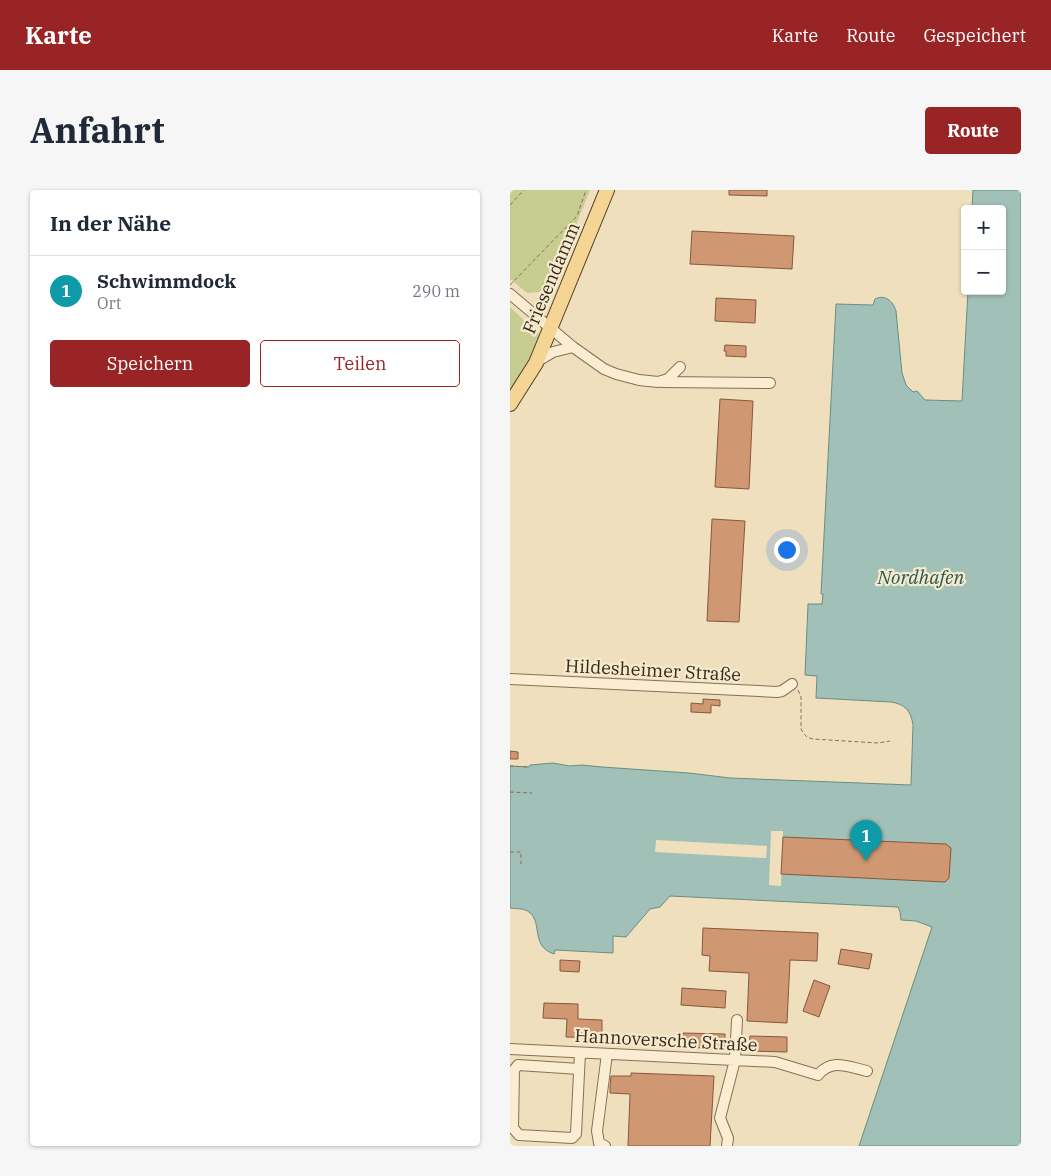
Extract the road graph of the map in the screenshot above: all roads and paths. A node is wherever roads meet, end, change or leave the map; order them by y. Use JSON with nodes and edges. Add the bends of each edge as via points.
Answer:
{"nodes":[{"id":1,"x":524,"y":190,"type":"edge"},
{"id":2,"x":586,"y":190,"type":"edge"},
{"id":3,"x":608,"y":190,"type":"edge"},
{"id":4,"x":510,"y":206,"type":"edge"},
{"id":5,"x":510,"y":285,"type":"edge"},
{"id":6,"x":554,"y":289,"type":"dead end"},
{"id":7,"x":510,"y":294,"type":"edge"},
{"id":8,"x":536,"y":317,"type":"junction"},
{"id":9,"x":550,"y":328,"type":"junction"},
{"id":10,"x":573,"y":347,"type":"junction"},
{"id":11,"x":536,"y":363,"type":"junction"},
{"id":12,"x":680,"y":367,"type":"dead end"},
{"id":13,"x":658,"y":382,"type":"junction"},
{"id":14,"x":770,"y":383,"type":"dead end"},
{"id":15,"x":510,"y":404,"type":"edge"},
{"id":16,"x":510,"y":679,"type":"edge"},
{"id":17,"x":792,"y":684,"type":"joint"},
{"id":18,"x":890,"y":741,"type":"dead end"},
{"id":19,"x":510,"y":766,"type":"edge"},
{"id":20,"x":529,"y":767,"type":"dead end"},
{"id":21,"x":510,"y":792,"type":"edge"},
{"id":22,"x":532,"y":793,"type":"dead end"},
{"id":23,"x":510,"y":852,"type":"edge"},
{"id":24,"x":521,"y":864,"type":"dead end"},
{"id":25,"x":737,"y":1020,"type":"dead end"},
{"id":26,"x":510,"y":1049,"type":"edge"},
{"id":27,"x":580,"y":1052,"type":"junction"},
{"id":28,"x":608,"y":1054,"type":"junction"},
{"id":29,"x":735,"y":1060,"type":"junction"},
{"id":30,"x":580,"y":1069,"type":"junction"},
{"id":31,"x":866,"y":1071,"type":"dead end"},
{"id":32,"x":605,"y":1146,"type":"edge"},
{"id":33,"x":727,"y":1146,"type":"edge"}],
"edges":[{"from":1,"to":4,"type":"path"},
{"from":2,"to":5,"type":"path","via":[[577,216]]},
{"from":3,"to":9,"type":"main road","name":"Friesendamm"},
{"from":6,"to":8,"type":"path"},
{"from":7,"to":8,"type":"street"},
{"from":8,"to":9,"type":"street"},
{"from":9,"to":10,"type":"street"},
{"from":9,"to":11,"type":"main road","name":"Friesendamm"},
{"from":10,"to":11,"type":"street","via":[[553,352]]},
{"from":10,"to":13,"type":"street","via":[[616,374]]},
{"from":11,"to":15,"type":"main road","name":"Friesendamm"},
{"from":12,"to":13,"type":"street","via":[[668,379]]},
{"from":13,"to":14,"type":"street"},
{"from":16,"to":17,"type":"street","name":"Hildesheimer Straße","via":[[777,692]]},
{"from":17,"to":18,"type":"path","via":[[801,694],[801,729],[805,736],[878,743]]},
{"from":19,"to":20,"type":"path"},
{"from":21,"to":22,"type":"path"},
{"from":23,"to":24,"type":"path","via":[[521,852]]},
{"from":25,"to":29,"type":"street"},
{"from":26,"to":27,"type":"street","name":"Hannoversche Straße"},
{"from":27,"to":28,"type":"street","name":"Hannoversche Straße"},
{"from":27,"to":30,"type":"street"},
{"from":28,"to":29,"type":"street","name":"Hannoversche Straße"},
{"from":28,"to":32,"type":"street","via":[[597,1131],[600,1143]]},
{"from":29,"to":31,"type":"street","name":"Hannoversche Straße","via":[[775,1062],[818,1074],[830,1065]]},
{"from":29,"to":33,"type":"street","via":[[720,1118],[728,1138]]},
{"from":30,"to":30,"type":"street","via":[[576,1134],[572,1138],[519,1135],[513,1128],[514,1070],[518,1065]]}]}
